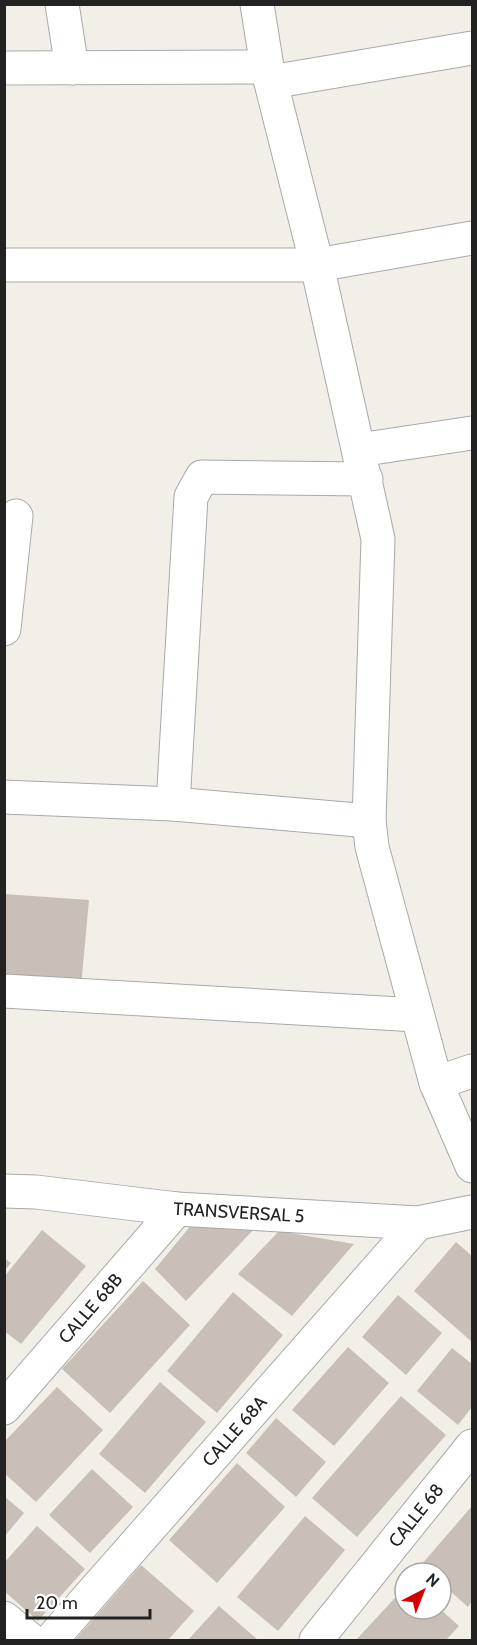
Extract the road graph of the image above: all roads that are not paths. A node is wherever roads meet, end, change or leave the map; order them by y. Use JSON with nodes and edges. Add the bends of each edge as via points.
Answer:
{"nodes":[{"id":1,"x":62,"y":4,"type":"edge"},
{"id":2,"x":257,"y":4,"type":"edge"},
{"id":3,"x":472,"y":48,"type":"edge"},
{"id":4,"x":4,"y":68,"type":"edge"},
{"id":5,"x":72,"y":68,"type":"junction"},
{"id":6,"x":269,"y":75,"type":"junction"},
{"id":7,"x":472,"y":238,"type":"edge"},
{"id":8,"x":4,"y":265,"type":"edge"},
{"id":9,"x":317,"y":265,"type":"junction"},
{"id":10,"x":472,"y":433,"type":"edge"},
{"id":11,"x":362,"y":465,"type":"junction"},
{"id":12,"x":16,"y":516,"type":"dead end"},
{"id":13,"x":4,"y":629,"type":"edge"},
{"id":14,"x":4,"y":797,"type":"edge"},
{"id":15,"x":173,"y":804,"type":"junction"},
{"id":16,"x":369,"y":821,"type":"junction"},
{"id":17,"x":4,"y":991,"type":"edge"},
{"id":18,"x":417,"y":1015,"type":"junction"},
{"id":19,"x":472,"y":1071,"type":"edge"},
{"id":20,"x":436,"y":1083,"type":"junction"},
{"id":21,"x":472,"y":1166,"type":"edge"},
{"id":22,"x":4,"y":1191,"type":"edge"},
{"id":23,"x":177,"y":1209,"type":"junction"},
{"id":24,"x":472,"y":1212,"type":"edge"},
{"id":25,"x":418,"y":1223,"type":"junction"},
{"id":26,"x":4,"y":1408,"type":"edge"},
{"id":27,"x":472,"y":1446,"type":"edge"},
{"id":28,"x":4,"y":1618,"type":"edge"},
{"id":29,"x":31,"y":1641,"type":"edge"},
{"id":30,"x":51,"y":1641,"type":"edge"},
{"id":31,"x":316,"y":1641,"type":"edge"}],
"edges":[{"from":1,"to":5,"type":"street"},
{"from":2,"to":6,"type":"street"},
{"from":3,"to":6,"type":"street"},
{"from":4,"to":5,"type":"street"},
{"from":5,"to":6,"type":"street"},
{"from":6,"to":9,"type":"street"},
{"from":7,"to":9,"type":"street"},
{"from":8,"to":9,"type":"street"},
{"from":9,"to":11,"type":"street"},
{"from":10,"to":11,"type":"street"},
{"from":11,"to":15,"type":"street","via":[[202,477],[191,497]]},
{"from":11,"to":16,"type":"street","via":[[378,539]]},
{"from":12,"to":13,"type":"street"},
{"from":14,"to":15,"type":"street"},
{"from":15,"to":16,"type":"street"},
{"from":16,"to":18,"type":"street","via":[[372,847]]},
{"from":17,"to":18,"type":"street"},
{"from":18,"to":20,"type":"street"},
{"from":19,"to":20,"type":"street"},
{"from":20,"to":21,"type":"street"},
{"from":22,"to":23,"type":"street","name":"TRANSVERSAL 5"},
{"from":23,"to":25,"type":"street","name":"TRANSVERSAL 5"},
{"from":23,"to":26,"type":"street","name":"CALLE 68B"},
{"from":24,"to":25,"type":"street","name":"TRANSVERSAL 5"},
{"from":25,"to":30,"type":"street","name":"CALLE 68A"},
{"from":27,"to":31,"type":"street","name":"CALLE 68"},
{"from":28,"to":29,"type":"street"}]}
